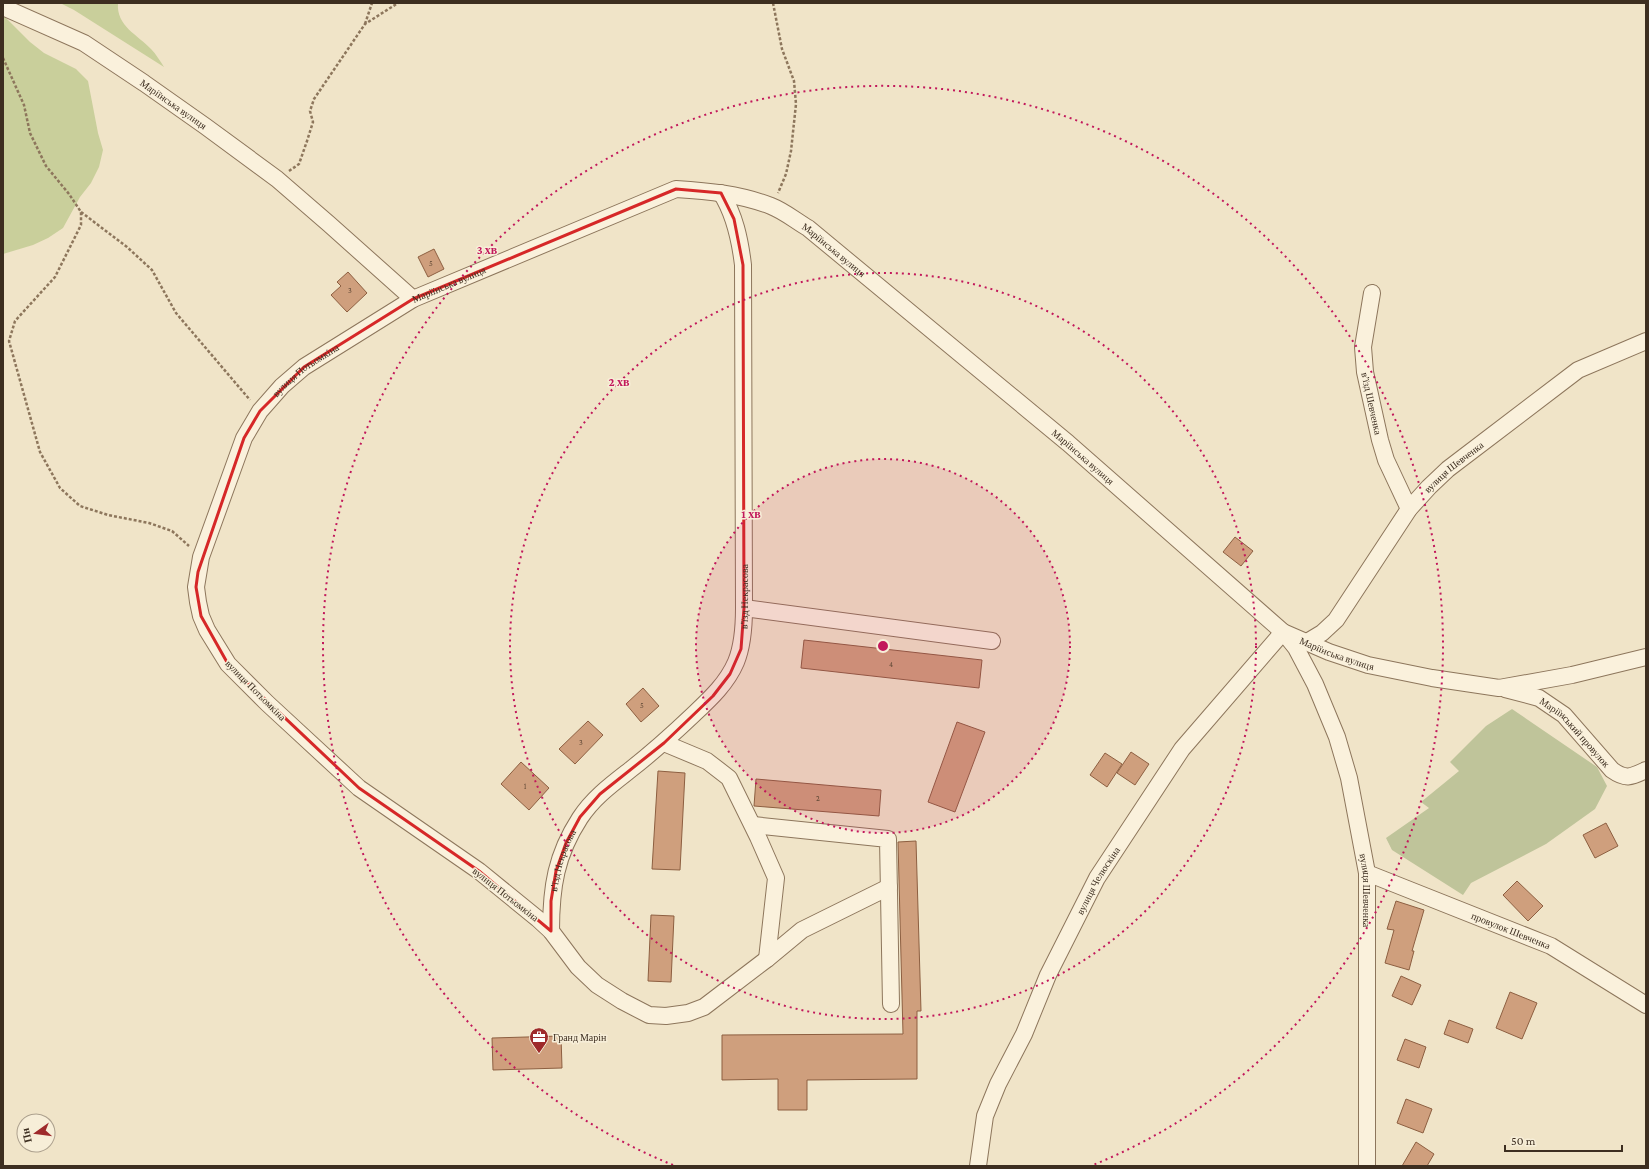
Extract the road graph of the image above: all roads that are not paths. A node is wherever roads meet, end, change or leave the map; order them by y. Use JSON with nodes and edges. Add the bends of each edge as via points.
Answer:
{"nodes":[{"id":1,"x":3,"y":7,"type":"edge"},
{"id":2,"x":721,"y":193,"type":"junction"},
{"id":3,"x":1372,"y":293,"type":"dead end"},
{"id":4,"x":414,"y":299,"type":"junction"},
{"id":5,"x":1646,"y":341,"type":"edge"},
{"id":6,"x":1409,"y":509,"type":"junction"},
{"id":7,"x":744,"y":608,"type":"junction"},
{"id":8,"x":1283,"y":632,"type":"junction"},
{"id":9,"x":992,"y":641,"type":"dead end"},
{"id":10,"x":1307,"y":642,"type":"junction"},
{"id":11,"x":1646,"y":657,"type":"edge"},
{"id":12,"x":1499,"y":688,"type":"junction"},
{"id":13,"x":664,"y":742,"type":"junction"},
{"id":14,"x":1646,"y":770,"type":"edge"},
{"id":15,"x":753,"y":825,"type":"junction"},
{"id":16,"x":1367,"y":873,"type":"junction"},
{"id":17,"x":889,"y":887,"type":"junction"},
{"id":18,"x":551,"y":931,"type":"junction"},
{"id":19,"x":768,"y":959,"type":"junction"},
{"id":20,"x":891,"y":1004,"type":"dead end"},
{"id":21,"x":1646,"y":1005,"type":"edge"},
{"id":22,"x":978,"y":1166,"type":"edge"},
{"id":23,"x":1367,"y":1166,"type":"edge"}],
"edges":[{"from":1,"to":4,"type":"street","name":"Маріїнська вулиця","via":[[84,44],[144,83],[277,179]]},
{"from":2,"to":4,"type":"street","name":"Маріїнська вулиця","via":[[676,189]]},
{"from":2,"to":7,"type":"street","name":"в'їзд Некрасова","via":[[734,219],[743,265]]},
{"from":2,"to":8,"type":"street","name":"Маріїнська вулиця","via":[[772,206],[808,228],[1056,433]]},
{"from":3,"to":6,"type":"street","name":"в’їзд Шевченка","via":[[1363,347],[1364,366],[1386,460]]},
{"from":4,"to":18,"type":"street","name":"вулиця Потьомкіна","via":[[304,367],[282,386],[260,411],[244,438],[201,557],[196,587],[201,616],[228,664],[359,788],[479,871]]},
{"from":5,"to":6,"type":"street","name":"вулиця Шевченка","via":[[1578,370],[1448,469]]},
{"from":6,"to":10,"type":"street","name":"вулиця Шевченка","via":[[1342,613],[1322,633]]},
{"from":7,"to":9,"type":"street"},
{"from":7,"to":13,"type":"street","name":"в'їзд Некрасова","via":[[744,636],[730,674],[713,696]]},
{"from":8,"to":10,"type":"street","name":"Маріїнська вулиця"},
{"from":8,"to":16,"type":"street","name":"вулиця Шевченка","via":[[1296,648],[1315,684],[1337,737],[1349,778]]},
{"from":8,"to":22,"type":"street","name":"вулиця Челюскіна","via":[[1182,748],[1097,878],[1048,975],[1024,1034],[985,1116]]},
{"from":10,"to":12,"type":"street","name":"Маріїнська вулиця","via":[[1368,664],[1432,678]]},
{"from":11,"to":12,"type":"street","name":"Маріїнська вулиця","via":[[1572,675]]},
{"from":12,"to":14,"type":"street","name":"Маріїнський провулок","via":[[1539,698],[1564,715],[1612,770],[1622,777],[1633,776]]},
{"from":13,"to":15,"type":"street","via":[[708,761],[729,778]]},
{"from":13,"to":18,"type":"street","name":"в'їзд Некрасова","via":[[600,794],[580,817],[566,843],[556,871],[551,901]]},
{"from":15,"to":17,"type":"street","via":[[888,839]]},
{"from":15,"to":19,"type":"street","via":[[776,878]]},
{"from":16,"to":21,"type":"street","name":"провулок Шевченка","via":[[1551,946]]},
{"from":16,"to":23,"type":"street","name":"вулиця Шевченка"},
{"from":17,"to":19,"type":"street","name":"вулиця Потьомкіна","via":[[802,930]]},
{"from":17,"to":20,"type":"street"},
{"from":18,"to":19,"type":"street","name":"вулиця Потьомкіна","via":[[578,967],[597,986],[649,1014],[666,1016],[688,1013],[704,1007]]}]}
